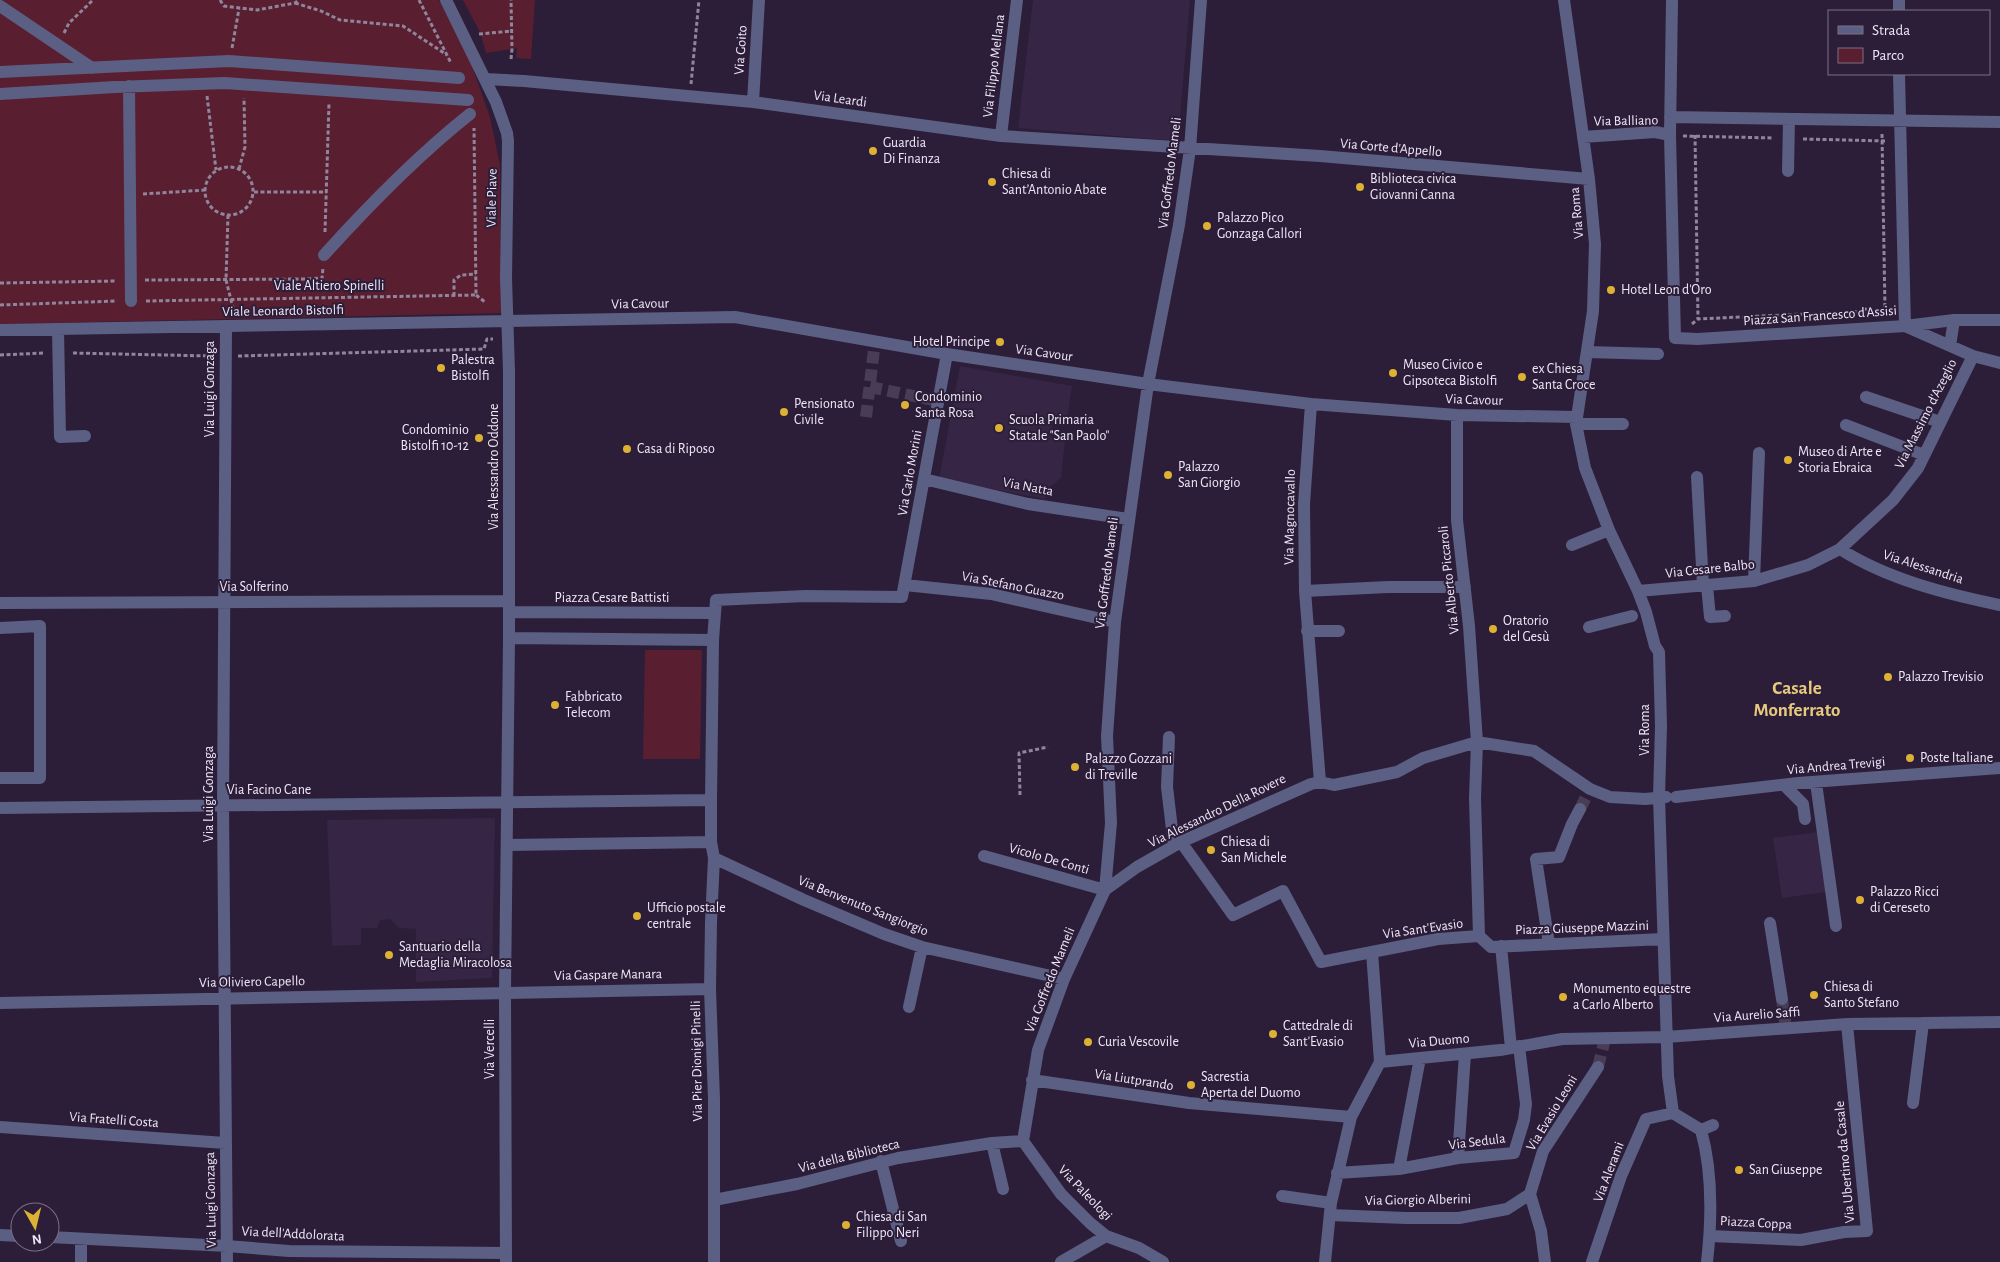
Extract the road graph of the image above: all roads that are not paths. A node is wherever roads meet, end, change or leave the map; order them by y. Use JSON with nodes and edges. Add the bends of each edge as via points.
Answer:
{"nodes":[{"id":1,"x":446,"y":0,"type":"edge"},
{"id":2,"x":759,"y":0,"type":"edge"},
{"id":3,"x":1017,"y":0,"type":"edge"},
{"id":4,"x":1201,"y":0,"type":"edge"},
{"id":5,"x":1564,"y":0,"type":"edge"},
{"id":6,"x":1672,"y":0,"type":"edge"},
{"id":7,"x":0,"y":6,"type":"edge"},
{"id":8,"x":92,"y":68,"type":"junction"},
{"id":9,"x":0,"y":72,"type":"edge"},
{"id":10,"x":1900,"y":75,"type":"edge"},
{"id":11,"x":459,"y":78,"type":"road end"},
{"id":12,"x":485,"y":79,"type":"junction"},
{"id":13,"x":128,"y":86,"type":"junction"},
{"id":14,"x":0,"y":94,"type":"edge"},
{"id":15,"x":468,"y":100,"type":"dead end"},
{"id":16,"x":753,"y":102,"type":"junction"},
{"id":17,"x":470,"y":114,"type":"road end"},
{"id":18,"x":1670,"y":117,"type":"junction"},
{"id":19,"x":1788,"y":119,"type":"junction"},
{"id":20,"x":1900,"y":121,"type":"junction"},
{"id":21,"x":2000,"y":122,"type":"edge"},
{"id":22,"x":1001,"y":136,"type":"junction"},
{"id":23,"x":1670,"y":136,"type":"junction"},
{"id":24,"x":1583,"y":137,"type":"junction"},
{"id":25,"x":1190,"y":149,"type":"junction"},
{"id":26,"x":1788,"y":171,"type":"dead end"},
{"id":27,"x":1583,"y":178,"type":"junction"},
{"id":28,"x":324,"y":255,"type":"road end"},
{"id":29,"x":131,"y":301,"type":"road end"},
{"id":30,"x":1954,"y":320,"type":"junction"},
{"id":31,"x":2000,"y":320,"type":"edge"},
{"id":32,"x":507,"y":322,"type":"junction"},
{"id":33,"x":1905,"y":326,"type":"junction"},
{"id":34,"x":226,"y":327,"type":"junction"},
{"id":35,"x":58,"y":329,"type":"junction"},
{"id":36,"x":0,"y":330,"type":"edge"},
{"id":37,"x":1950,"y":346,"type":"junction"},
{"id":38,"x":1587,"y":352,"type":"junction"},
{"id":39,"x":947,"y":354,"type":"junction"},
{"id":40,"x":1658,"y":354,"type":"dead end"},
{"id":41,"x":1973,"y":356,"type":"junction"},
{"id":42,"x":2000,"y":363,"type":"edge"},
{"id":43,"x":1148,"y":384,"type":"junction"},
{"id":44,"x":1866,"y":397,"type":"dead end"},
{"id":45,"x":1311,"y":404,"type":"junction"},
{"id":46,"x":1457,"y":415,"type":"junction"},
{"id":47,"x":1577,"y":420,"type":"junction"},
{"id":48,"x":1940,"y":422,"type":"junction"},
{"id":49,"x":1623,"y":424,"type":"dead end"},
{"id":50,"x":1846,"y":425,"type":"dead end"},
{"id":51,"x":85,"y":436,"type":"dead end"},
{"id":52,"x":1759,"y":453,"type":"dead end"},
{"id":53,"x":1924,"y":455,"type":"junction"},
{"id":54,"x":1697,"y":477,"type":"dead end"},
{"id":55,"x":924,"y":479,"type":"junction"},
{"id":56,"x":1128,"y":519,"type":"junction"},
{"id":57,"x":1610,"y":530,"type":"junction"},
{"id":58,"x":1572,"y":545,"type":"dead end"},
{"id":59,"x":1840,"y":549,"type":"junction"},
{"id":60,"x":1754,"y":581,"type":"junction"},
{"id":61,"x":1705,"y":586,"type":"junction"},
{"id":62,"x":1465,"y":587,"type":"junction"},
{"id":63,"x":1304,"y":590,"type":"junction"},
{"id":64,"x":904,"y":591,"type":"junction"},
{"id":65,"x":1638,"y":592,"type":"junction"},
{"id":66,"x":224,"y":602,"type":"junction"},
{"id":67,"x":0,"y":603,"type":"edge"},
{"id":68,"x":41,"y":603,"type":"junction"},
{"id":69,"x":2000,"y":605,"type":"edge"},
{"id":70,"x":509,"y":607,"type":"junction"},
{"id":71,"x":714,"y":613,"type":"junction"},
{"id":72,"x":1640,"y":614,"type":"junction"},
{"id":73,"x":1725,"y":616,"type":"dead end"},
{"id":74,"x":1116,"y":622,"type":"junction"},
{"id":75,"x":40,"y":626,"type":"junction"},
{"id":76,"x":1589,"y":627,"type":"dead end"},
{"id":77,"x":0,"y":628,"type":"edge"},
{"id":78,"x":1307,"y":631,"type":"junction"},
{"id":79,"x":1339,"y":631,"type":"dead end"},
{"id":80,"x":509,"y":638,"type":"junction"},
{"id":81,"x":714,"y":640,"type":"junction"},
{"id":82,"x":1169,"y":737,"type":"dead end"},
{"id":83,"x":1477,"y":742,"type":"junction"},
{"id":84,"x":2000,"y":768,"type":"edge"},
{"id":85,"x":0,"y":778,"type":"edge"},
{"id":86,"x":1320,"y":782,"type":"junction"},
{"id":87,"x":1816,"y":783,"type":"junction"},
{"id":88,"x":1784,"y":785,"type":"junction"},
{"id":89,"x":1667,"y":797,"type":"junction"},
{"id":90,"x":711,"y":800,"type":"junction"},
{"id":91,"x":508,"y":804,"type":"junction"},
{"id":92,"x":223,"y":806,"type":"junction"},
{"id":93,"x":0,"y":808,"type":"edge"},
{"id":94,"x":1580,"y":809,"type":"tunnel mouth"},
{"id":95,"x":1805,"y":819,"type":"dead end"},
{"id":96,"x":711,"y":842,"type":"junction"},
{"id":97,"x":1177,"y":844,"type":"junction"},
{"id":98,"x":507,"y":845,"type":"junction"},
{"id":99,"x":984,"y":856,"type":"dead end"},
{"id":100,"x":714,"y":858,"type":"junction"},
{"id":101,"x":1105,"y":890,"type":"junction"},
{"id":102,"x":1770,"y":923,"type":"dead end"},
{"id":103,"x":1836,"y":926,"type":"dead end"},
{"id":104,"x":1479,"y":936,"type":"junction"},
{"id":105,"x":1663,"y":940,"type":"junction"},
{"id":106,"x":1549,"y":944,"type":"junction"},
{"id":107,"x":1501,"y":946,"type":"junction"},
{"id":108,"x":922,"y":947,"type":"junction"},
{"id":109,"x":1372,"y":952,"type":"junction"},
{"id":110,"x":1064,"y":979,"type":"junction"},
{"id":111,"x":710,"y":989,"type":"junction"},
{"id":112,"x":506,"y":992,"type":"junction"},
{"id":113,"x":224,"y":997,"type":"junction"},
{"id":114,"x":1782,"y":999,"type":"tunnel mouth"},
{"id":115,"x":0,"y":1003,"type":"edge"},
{"id":116,"x":909,"y":1007,"type":"dead end"},
{"id":117,"x":2000,"y":1022,"type":"edge"},
{"id":118,"x":1923,"y":1023,"type":"junction"},
{"id":119,"x":1847,"y":1024,"type":"junction"},
{"id":120,"x":1666,"y":1037,"type":"junction"},
{"id":121,"x":1510,"y":1048,"type":"junction"},
{"id":122,"x":1465,"y":1054,"type":"junction"},
{"id":123,"x":1420,"y":1058,"type":"junction"},
{"id":124,"x":1380,"y":1062,"type":"junction"},
{"id":125,"x":1598,"y":1067,"type":"tunnel mouth"},
{"id":126,"x":1032,"y":1080,"type":"junction"},
{"id":127,"x":1913,"y":1103,"type":"dead end"},
{"id":128,"x":1673,"y":1113,"type":"junction"},
{"id":129,"x":1351,"y":1117,"type":"junction"},
{"id":130,"x":0,"y":1127,"type":"edge"},
{"id":131,"x":1023,"y":1141,"type":"junction"},
{"id":132,"x":225,"y":1143,"type":"junction"},
{"id":133,"x":992,"y":1143,"type":"junction"},
{"id":134,"x":1458,"y":1158,"type":"junction"},
{"id":135,"x":882,"y":1161,"type":"junction"},
{"id":136,"x":1399,"y":1169,"type":"junction"},
{"id":137,"x":1337,"y":1173,"type":"junction"},
{"id":138,"x":1003,"y":1189,"type":"dead end"},
{"id":139,"x":1530,"y":1194,"type":"junction"},
{"id":140,"x":1282,"y":1196,"type":"dead end"},
{"id":141,"x":714,"y":1200,"type":"junction"},
{"id":142,"x":1330,"y":1208,"type":"junction"},
{"id":143,"x":1106,"y":1236,"type":"junction"},
{"id":144,"x":1710,"y":1236,"type":"junction"},
{"id":145,"x":60,"y":1238,"type":"edge"},
{"id":146,"x":81,"y":1239,"type":"junction"},
{"id":147,"x":1802,"y":1240,"type":"joint"},
{"id":148,"x":901,"y":1241,"type":"dead end"},
{"id":149,"x":227,"y":1246,"type":"junction"},
{"id":150,"x":505,"y":1258,"type":"edge"},
{"id":151,"x":81,"y":1262,"type":"edge"},
{"id":152,"x":227,"y":1262,"type":"edge"},
{"id":153,"x":714,"y":1262,"type":"edge"},
{"id":154,"x":1061,"y":1262,"type":"edge"},
{"id":155,"x":1163,"y":1262,"type":"edge"},
{"id":156,"x":1324,"y":1262,"type":"edge"},
{"id":157,"x":1545,"y":1262,"type":"edge"},
{"id":158,"x":1592,"y":1262,"type":"edge"},
{"id":159,"x":1707,"y":1262,"type":"edge"}],
"edges":[{"from":1,"to":12,"type":"street","name":"Viale Piave"},
{"from":2,"to":16,"type":"street","name":"Via Goito"},
{"from":3,"to":22,"type":"street","name":"Via Filippo Mellana"},
{"from":4,"to":25,"type":"street","name":"Via Goffredo Mameli"},
{"from":5,"to":24,"type":"street","name":"Via Roma"},
{"from":6,"to":18,"type":"street","name":"Piazza San Francesco d'Assisi"},
{"from":7,"to":8,"type":"street"},
{"from":8,"to":9,"type":"street"},
{"from":8,"to":11,"type":"street","via":[[229,61]]},
{"from":10,"to":20,"type":"street","name":"Piazza San Francesco d'Assisi"},
{"from":12,"to":16,"type":"street","name":"Via Leardi"},
{"from":12,"to":32,"type":"street","name":"Viale Piave","via":[[508,141]]},
{"from":13,"to":14,"type":"street"},
{"from":13,"to":15,"type":"street","via":[[244,84]]},
{"from":13,"to":29,"type":"street"},
{"from":16,"to":22,"type":"street","name":"Via Leardi"},
{"from":17,"to":28,"type":"street","via":[[430,146],[378,196]]},
{"from":18,"to":19,"type":"street"},
{"from":18,"to":23,"type":"street","name":"Piazza San Francesco d'Assisi"},
{"from":19,"to":20,"type":"street"},
{"from":19,"to":26,"type":"street"},
{"from":20,"to":21,"type":"street"},
{"from":20,"to":33,"type":"street","name":"Piazza San Francesco d'Assisi"},
{"from":22,"to":25,"type":"street","name":"Via Leardi"},
{"from":23,"to":24,"type":"street","name":"Via Balliano","via":[[1655,132]]},
{"from":23,"to":33,"type":"street","name":"Piazza San Francesco d'Assisi","via":[[1675,338]]},
{"from":24,"to":27,"type":"street","name":"Via Roma"},
{"from":25,"to":27,"type":"street","name":"Via Corte d'Appello","via":[[1320,156]]},
{"from":25,"to":43,"type":"street","name":"Via Goffredo Mameli","via":[[1179,225]]},
{"from":27,"to":38,"type":"street","name":"Via Roma","via":[[1595,244],[1593,311]]},
{"from":30,"to":31,"type":"street"},
{"from":30,"to":33,"type":"street"},
{"from":30,"to":37,"type":"street"},
{"from":32,"to":34,"type":"street","name":"Viale Leonardo Bistolfi"},
{"from":32,"to":39,"type":"street","name":"Via Cavour","via":[[735,317]]},
{"from":32,"to":70,"type":"street","name":"Via Alessandro Oddone"},
{"from":33,"to":37,"type":"street"},
{"from":34,"to":35,"type":"street","name":"Viale Leonardo Bistolfi"},
{"from":34,"to":66,"type":"street","name":"Via Luigi Gonzaga"},
{"from":35,"to":36,"type":"street","name":"Viale Leonardo Bistolfi"},
{"from":35,"to":51,"type":"street","via":[[60,437]]},
{"from":37,"to":41,"type":"street"},
{"from":38,"to":40,"type":"street"},
{"from":38,"to":47,"type":"street","name":"Via Roma"},
{"from":39,"to":43,"type":"street","name":"Via Cavour"},
{"from":39,"to":55,"type":"street","name":"Via Carlo Morini"},
{"from":41,"to":42,"type":"street"},
{"from":41,"to":48,"type":"street","name":"Via Massimo d'Azeglio"},
{"from":43,"to":45,"type":"street","name":"Via Cavour"},
{"from":43,"to":56,"type":"street","name":"Via Goffredo Mameli"},
{"from":44,"to":48,"type":"street"},
{"from":45,"to":46,"type":"street","name":"Via Cavour"},
{"from":45,"to":63,"type":"street","name":"Via Magnocavallo","via":[[1304,504]]},
{"from":46,"to":47,"type":"street","name":"Via Cavour"},
{"from":46,"to":62,"type":"street","name":"Via Alberto Piccaroli","via":[[1458,520]]},
{"from":47,"to":49,"type":"street"},
{"from":47,"to":57,"type":"street","name":"Via Roma","via":[[1585,468]]},
{"from":48,"to":53,"type":"street","name":"Via Massimo d'Azeglio"},
{"from":50,"to":53,"type":"street"},
{"from":52,"to":60,"type":"street"},
{"from":53,"to":59,"type":"street","name":"Via Massimo d'Azeglio","via":[[1893,500]]},
{"from":54,"to":61,"type":"street"},
{"from":55,"to":56,"type":"street","name":"Via Natta","via":[[1028,504]]},
{"from":55,"to":64,"type":"street","name":"Via Carlo Morini"},
{"from":56,"to":74,"type":"street","name":"Via Goffredo Mameli"},
{"from":57,"to":58,"type":"street"},
{"from":57,"to":65,"type":"street","name":"Via Roma"},
{"from":59,"to":60,"type":"street","name":"Via Cesare Balbo","via":[[1808,565]]},
{"from":59,"to":69,"type":"street","name":"Via Alessandria","via":[[1863,563],[1937,590]]},
{"from":60,"to":61,"type":"street","name":"Via Cesare Balbo"},
{"from":61,"to":65,"type":"street","name":"Via Cesare Balbo"},
{"from":61,"to":73,"type":"street","via":[[1710,617]]},
{"from":62,"to":63,"type":"street"},
{"from":62,"to":83,"type":"street","name":"Via Alberto Piccaroli"},
{"from":63,"to":78,"type":"street","name":"Via Magnocavallo"},
{"from":64,"to":71,"type":"street","name":"Via Stefano Guazzo","via":[[716,600]]},
{"from":64,"to":74,"type":"street","name":"Via Stefano Guazzo","via":[[992,594]]},
{"from":65,"to":72,"type":"street","name":"Via Roma"},
{"from":66,"to":68,"type":"street","name":"Via Solferino"},
{"from":66,"to":70,"type":"street","name":"Via Solferino"},
{"from":66,"to":92,"type":"street","name":"Via Luigi Gonzaga"},
{"from":67,"to":68,"type":"street","name":"Via Solferino"},
{"from":68,"to":75,"type":"street"},
{"from":70,"to":71,"type":"street","name":"Piazza Cesare Battisti"},
{"from":70,"to":80,"type":"street"},
{"from":71,"to":81,"type":"street"},
{"from":72,"to":76,"type":"street"},
{"from":72,"to":89,"type":"street","name":"Via Roma","via":[[1659,652]]},
{"from":74,"to":101,"type":"street","name":"Via Goffredo Mameli","via":[[1107,736],[1111,823]]},
{"from":75,"to":77,"type":"street"},
{"from":75,"to":85,"type":"street","via":[[40,778]]},
{"from":78,"to":79,"type":"street"},
{"from":78,"to":86,"type":"street","name":"Via Magnocavallo"},
{"from":80,"to":81,"type":"street"},
{"from":80,"to":91,"type":"street"},
{"from":81,"to":90,"type":"street"},
{"from":82,"to":97,"type":"street","via":[[1167,787]]},
{"from":83,"to":86,"type":"street","via":[[1422,758],[1397,772],[1334,785]]},
{"from":83,"to":89,"type":"street","name":"Via Andrea Trevigi","via":[[1534,751],[1590,789],[1610,797]]},
{"from":83,"to":104,"type":"street","name":"Via Alberto Piccaroli","via":[[1475,798]]},
{"from":84,"to":87,"type":"street","name":"Via Andrea Trevigi"},
{"from":86,"to":97,"type":"street","name":"Via Alessandro Della Rovere"},
{"from":87,"to":88,"type":"street","name":"Via Andrea Trevigi"},
{"from":87,"to":103,"type":"street"},
{"from":88,"to":89,"type":"street","name":"Via Andrea Trevigi"},
{"from":88,"to":95,"type":"street","via":[[1803,804]]},
{"from":89,"to":105,"type":"street","name":"Via Roma"},
{"from":90,"to":91,"type":"street"},
{"from":90,"to":96,"type":"street"},
{"from":91,"to":92,"type":"street","name":"Via Facino Cane"},
{"from":91,"to":98,"type":"street"},
{"from":92,"to":93,"type":"street","name":"Via Facino Cane"},
{"from":92,"to":113,"type":"street","name":"Via Luigi Gonzaga"},
{"from":94,"to":106,"type":"street","via":[[1559,857],[1536,859]]},
{"from":96,"to":98,"type":"street"},
{"from":96,"to":100,"type":"street"},
{"from":97,"to":101,"type":"street","name":"Via Alessandro Della Rovere"},
{"from":97,"to":109,"type":"street","name":"Via Sant'Evasio","via":[[1233,915],[1283,891],[1321,962]]},
{"from":98,"to":112,"type":"street","name":"Via Vercelli"},
{"from":99,"to":101,"type":"street","name":"Vicolo De Conti"},
{"from":100,"to":108,"type":"street","name":"Via Benvenuto Sangiorgio","via":[[804,900]]},
{"from":100,"to":111,"type":"street","name":"Via Pier Dionigi Pinelli"},
{"from":101,"to":110,"type":"street","name":"Via Goffredo Mameli"},
{"from":102,"to":114,"type":"street"},
{"from":104,"to":107,"type":"street","via":[[1491,947]]},
{"from":104,"to":109,"type":"street","name":"Via Sant'Evasio","via":[[1438,939]]},
{"from":105,"to":106,"type":"street","name":"Piazza Giuseppe Mazzini"},
{"from":105,"to":120,"type":"street","name":"Piazza Giuseppe Mazzini"},
{"from":106,"to":107,"type":"street","name":"Piazza Giuseppe Mazzini"},
{"from":107,"to":121,"type":"street","name":"Piazza Giuseppe Mazzini"},
{"from":108,"to":110,"type":"street","name":"Via Benvenuto Sangiorgio"},
{"from":108,"to":116,"type":"street"},
{"from":109,"to":124,"type":"street","name":"Via Sant'Evasio"},
{"from":110,"to":126,"type":"street","name":"Via Goffredo Mameli","via":[[1038,1050]]},
{"from":111,"to":112,"type":"street","name":"Via Gaspare Manara"},
{"from":111,"to":141,"type":"street","name":"Via Pier Dionigi Pinelli"},
{"from":112,"to":113,"type":"street","name":"Via Oliviero Capello"},
{"from":112,"to":150,"type":"street","name":"Via Vercelli"},
{"from":113,"to":115,"type":"street","name":"Via Oliviero Capello"},
{"from":113,"to":132,"type":"street","name":"Via Luigi Gonzaga"},
{"from":117,"to":118,"type":"street","name":"Via Aurelio Saffi"},
{"from":118,"to":119,"type":"street","name":"Via Aurelio Saffi"},
{"from":118,"to":127,"type":"street"},
{"from":119,"to":120,"type":"street","name":"Via Aurelio Saffi"},
{"from":119,"to":147,"type":"street","name":"Via Ubertino da Casale","via":[[1867,1231]]},
{"from":120,"to":121,"type":"street","via":[[1562,1039]]},
{"from":120,"to":128,"type":"street","name":"Piazza Giuseppe Mazzini"},
{"from":121,"to":122,"type":"street","name":"Via Duomo"},
{"from":121,"to":134,"type":"street","name":"Via Sedula","via":[[1526,1104],[1514,1153]]},
{"from":122,"to":123,"type":"street","name":"Via Duomo"},
{"from":122,"to":134,"type":"street"},
{"from":123,"to":124,"type":"street","name":"Via Duomo"},
{"from":123,"to":136,"type":"street"},
{"from":124,"to":129,"type":"street"},
{"from":125,"to":139,"type":"street","name":"Via Evasio Leoni","via":[[1543,1151]]},
{"from":126,"to":129,"type":"street","name":"Via Liutprando","via":[[1189,1103]]},
{"from":126,"to":131,"type":"street","name":"Via Goffredo Mameli"},
{"from":128,"to":144,"type":"street","via":[[1707,1128]]},
{"from":128,"to":158,"type":"street","name":"Via Alerami","via":[[1646,1119],[1621,1176]]},
{"from":129,"to":137,"type":"street"},
{"from":130,"to":132,"type":"street","name":"Via Fratelli Costa"},
{"from":131,"to":133,"type":"street","name":"Via della Biblioteca"},
{"from":131,"to":143,"type":"street","name":"Via Paleologi","via":[[1061,1194]]},
{"from":132,"to":149,"type":"street","name":"Via Luigi Gonzaga"},
{"from":133,"to":135,"type":"street","name":"Via della Biblioteca"},
{"from":133,"to":138,"type":"street"},
{"from":134,"to":136,"type":"street","name":"Via Sedula"},
{"from":135,"to":141,"type":"street","name":"Via della Biblioteca","via":[[797,1184]]},
{"from":135,"to":148,"type":"street"},
{"from":136,"to":137,"type":"street","name":"Via Sedula"},
{"from":137,"to":142,"type":"street"},
{"from":139,"to":142,"type":"street","name":"Via Giorgio Alberini","via":[[1507,1210],[1459,1218],[1406,1218]]},
{"from":139,"to":157,"type":"street","via":[[1541,1231]]},
{"from":140,"to":142,"type":"street","name":"Via Giorgio Alberini"},
{"from":141,"to":153,"type":"street","name":"Via Pier Dionigi Pinelli"},
{"from":142,"to":156,"type":"street"},
{"from":143,"to":154,"type":"street"},
{"from":143,"to":155,"type":"street","name":"Via Paleologi","via":[[1139,1248]]},
{"from":144,"to":147,"type":"street","name":"Piazza Coppa"},
{"from":144,"to":159,"type":"street"},
{"from":145,"to":146,"type":"street","name":"Via dell'Addolorata"},
{"from":146,"to":149,"type":"street","name":"Via dell'Addolorata"},
{"from":146,"to":151,"type":"street"},
{"from":149,"to":150,"type":"street","name":"Via dell'Addolorata"},
{"from":149,"to":152,"type":"street","name":"Via Luigi Gonzaga"}]}
